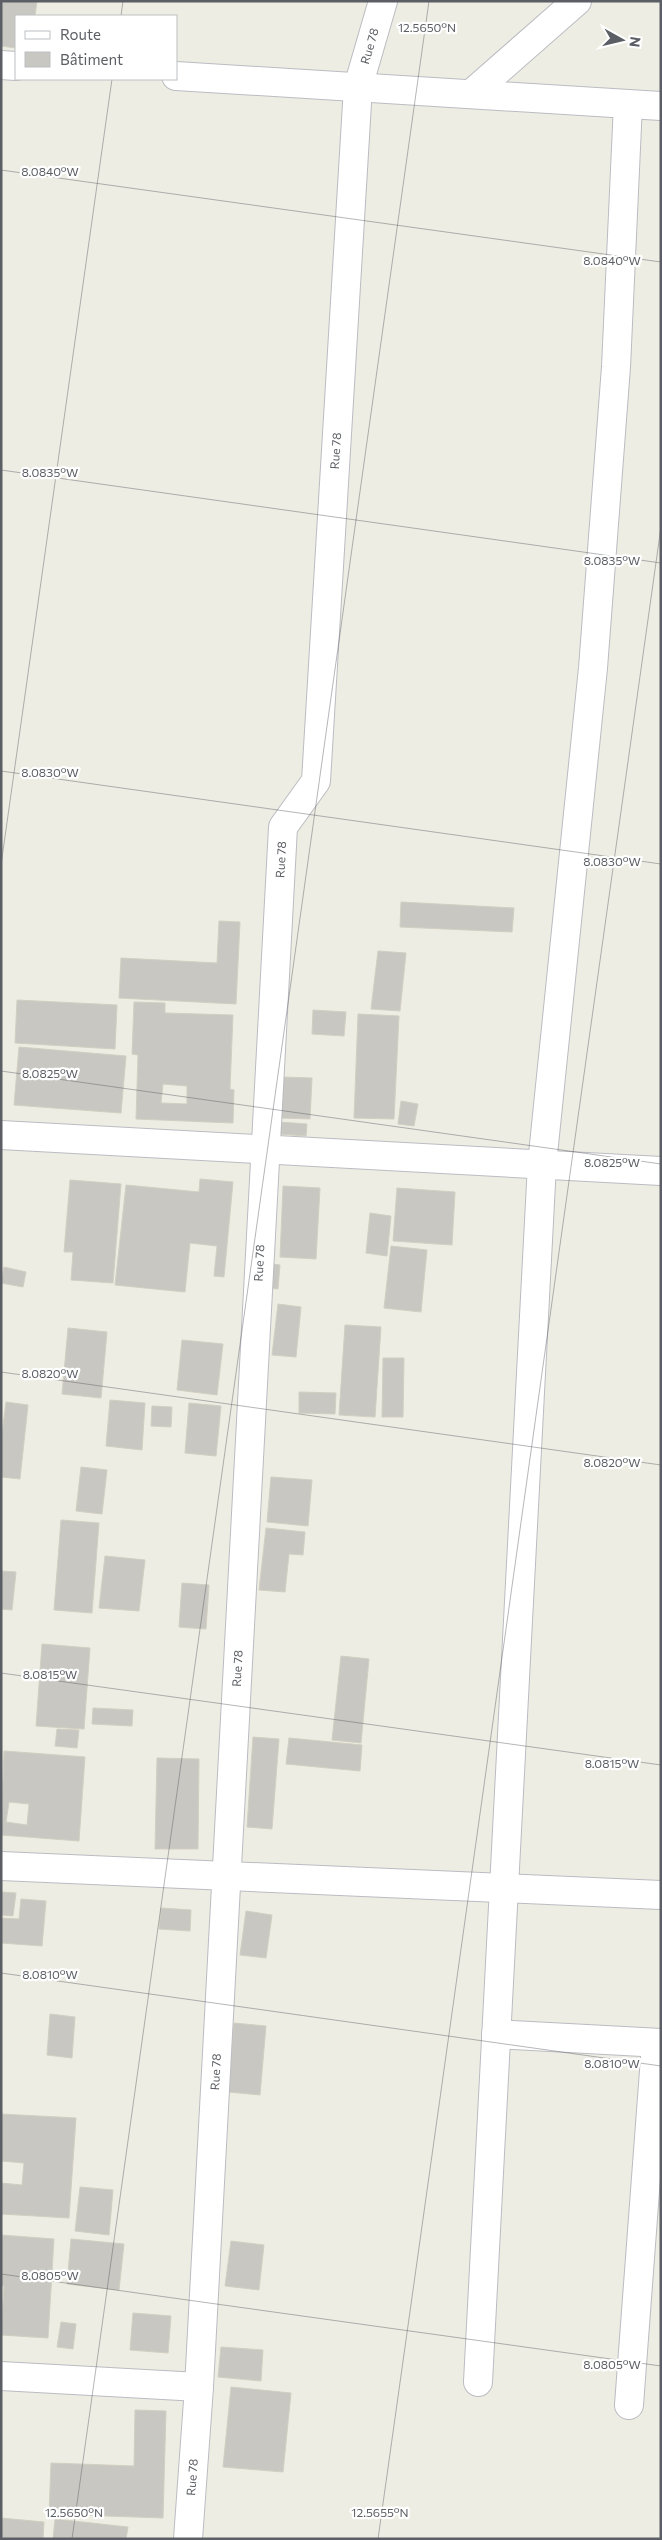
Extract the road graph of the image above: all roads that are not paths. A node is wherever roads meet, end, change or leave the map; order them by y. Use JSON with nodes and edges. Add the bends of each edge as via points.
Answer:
{"nodes":[{"id":1,"x":383,"y":1,"type":"edge"},
{"id":2,"x":577,"y":1,"type":"edge"},
{"id":3,"x":1,"y":65,"type":"edge"},
{"id":4,"x":15,"y":66,"type":"edge"},
{"id":5,"x":178,"y":76,"type":"edge"},
{"id":6,"x":358,"y":87,"type":"junction"},
{"id":7,"x":471,"y":94,"type":"junction"},
{"id":8,"x":628,"y":104,"type":"junction"},
{"id":9,"x":661,"y":106,"type":"edge"},
{"id":10,"x":1,"y":1135,"type":"edge"},
{"id":11,"x":266,"y":1150,"type":"junction"},
{"id":12,"x":542,"y":1164,"type":"junction"},
{"id":13,"x":661,"y":1171,"type":"edge"},
{"id":14,"x":1,"y":1866,"type":"edge"},
{"id":15,"x":226,"y":1876,"type":"junction"},
{"id":16,"x":504,"y":1888,"type":"junction"},
{"id":17,"x":661,"y":1895,"type":"edge"},
{"id":18,"x":496,"y":2034,"type":"junction"},
{"id":19,"x":658,"y":2044,"type":"edge"},
{"id":20,"x":1,"y":2376,"type":"edge"},
{"id":21,"x":478,"y":2382,"type":"dead end"},
{"id":22,"x":198,"y":2388,"type":"junction"},
{"id":23,"x":629,"y":2405,"type":"dead end"},
{"id":24,"x":188,"y":2539,"type":"edge"}],
"edges":[{"from":1,"to":6,"type":"street","name":"Rue 78"},
{"from":2,"to":7,"type":"street"},
{"from":3,"to":4,"type":"street"},
{"from":5,"to":6,"type":"street"},
{"from":6,"to":7,"type":"street"},
{"from":6,"to":11,"type":"street","name":"Rue 78","via":[[316,781],[283,827]]},
{"from":7,"to":8,"type":"street"},
{"from":8,"to":9,"type":"street"},
{"from":8,"to":12,"type":"street","via":[[616,367],[592,668]]},
{"from":10,"to":11,"type":"street"},
{"from":11,"to":12,"type":"street"},
{"from":11,"to":15,"type":"street","name":"Rue 78"},
{"from":12,"to":13,"type":"street"},
{"from":12,"to":16,"type":"street"},
{"from":14,"to":15,"type":"street"},
{"from":15,"to":16,"type":"street"},
{"from":15,"to":22,"type":"street","name":"Rue 78"},
{"from":16,"to":17,"type":"street"},
{"from":16,"to":18,"type":"street"},
{"from":18,"to":19,"type":"street"},
{"from":18,"to":21,"type":"street"},
{"from":19,"to":23,"type":"street"},
{"from":20,"to":22,"type":"street"},
{"from":22,"to":24,"type":"street","name":"Rue 78"}]}
